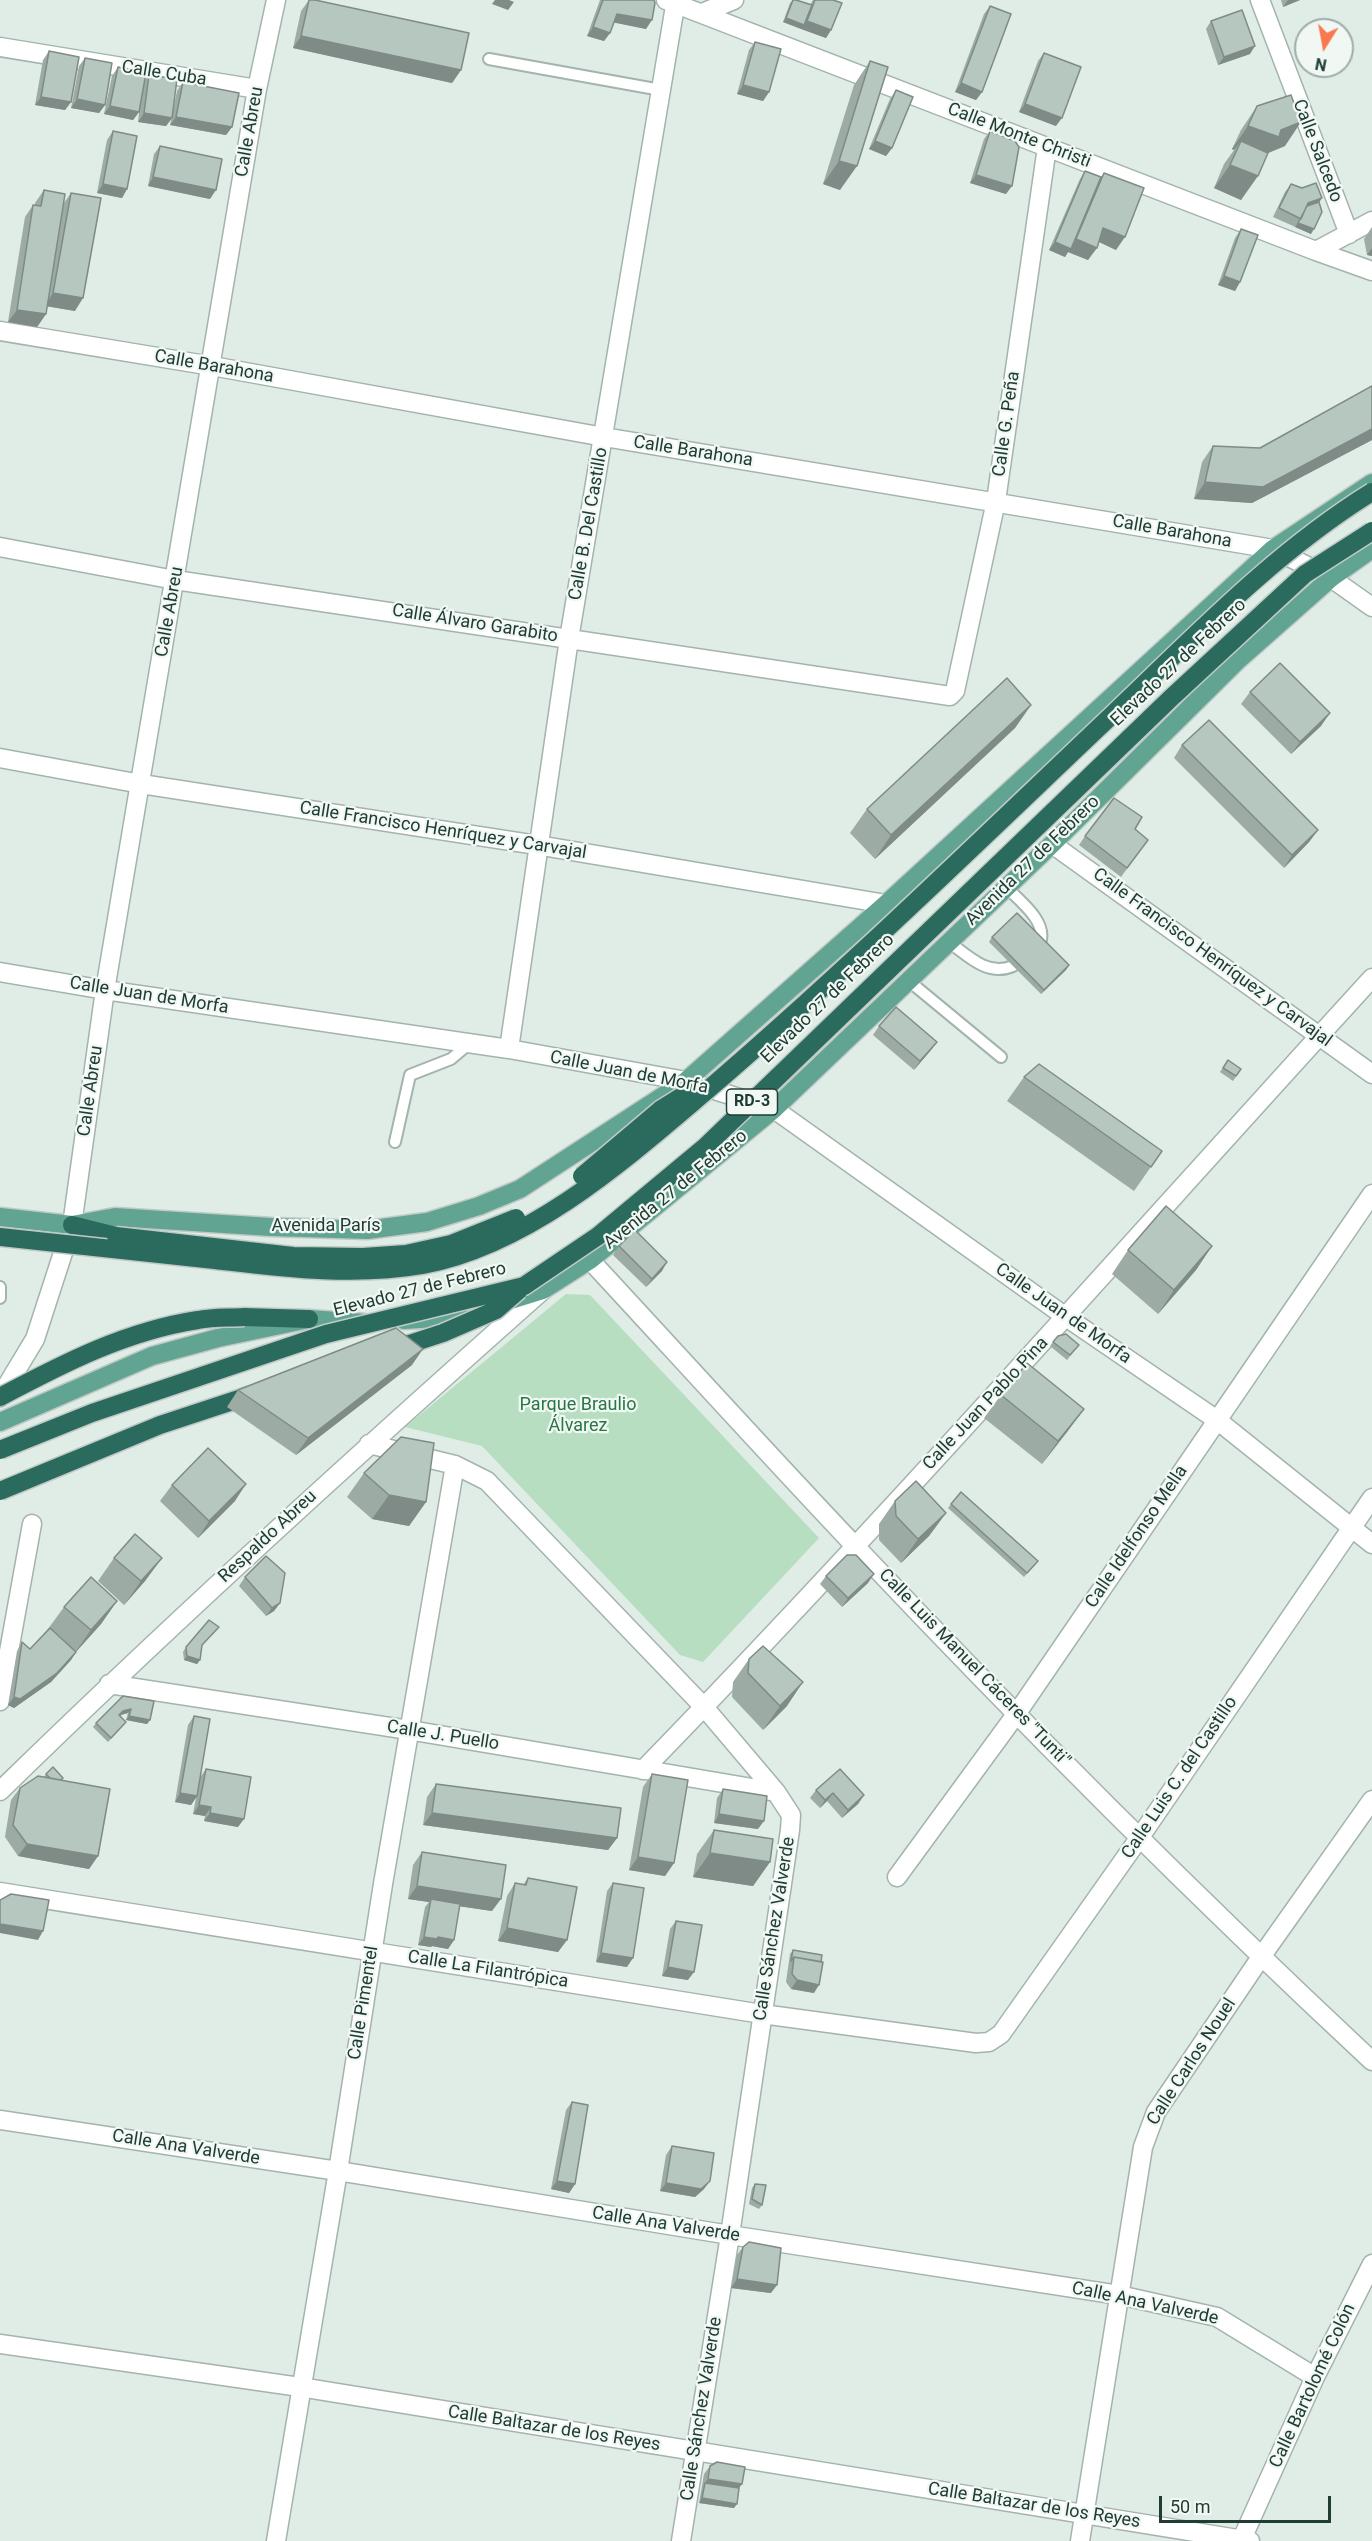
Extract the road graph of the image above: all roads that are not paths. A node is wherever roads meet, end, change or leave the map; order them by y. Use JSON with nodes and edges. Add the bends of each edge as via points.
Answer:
{"nodes":[{"id":1,"x":276,"y":0,"type":"edge"},
{"id":2,"x":734,"y":0,"type":"edge"},
{"id":3,"x":1260,"y":0,"type":"edge"},
{"id":4,"x":672,"y":1,"type":"edge"},
{"id":5,"x":702,"y":13,"type":"junction"},
{"id":6,"x":0,"y":47,"type":"edge"},
{"id":7,"x":489,"y":59,"type":"dead end"},
{"id":8,"x":257,"y":89,"type":"junction"},
{"id":9,"x":661,"y":90,"type":"junction"},
{"id":10,"x":1047,"y":147,"type":"junction"},
{"id":11,"x":1372,"y":222,"type":"edge"},
{"id":12,"x":1349,"y":234,"type":"junction"},
{"id":13,"x":1316,"y":251,"type":"junction"},
{"id":14,"x":1372,"y":271,"type":"edge"},
{"id":15,"x":0,"y":332,"type":"edge"},
{"id":16,"x":212,"y":366,"type":"junction"},
{"id":17,"x":604,"y":437,"type":"junction"},
{"id":18,"x":1372,"y":483,"type":"edge"},
{"id":19,"x":1372,"y":492,"type":"edge"},
{"id":20,"x":996,"y":501,"type":"junction"},
{"id":21,"x":1372,"y":531,"type":"edge"},
{"id":22,"x":0,"y":547,"type":"edge"},
{"id":23,"x":1274,"y":549,"type":"junction"},
{"id":24,"x":1372,"y":549,"type":"edge"},
{"id":25,"x":1331,"y":578,"type":"junction"},
{"id":26,"x":175,"y":580,"type":"junction"},
{"id":27,"x":1372,"y":607,"type":"edge"},
{"id":28,"x":569,"y":639,"type":"junction"},
{"id":29,"x":950,"y":696,"type":"joint"},
{"id":30,"x":0,"y":758,"type":"edge"},
{"id":31,"x":141,"y":784,"type":"junction"},
{"id":32,"x":1052,"y":844,"type":"junction"},
{"id":33,"x":537,"y":845,"type":"junction"},
{"id":34,"x":1006,"y":887,"type":"junction"},
{"id":35,"x":886,"y":904,"type":"junction"},
{"id":36,"x":949,"y":942,"type":"junction"},
{"id":37,"x":1040,"y":943,"type":"edge"},
{"id":38,"x":1013,"y":966,"type":"edge"},
{"id":39,"x":0,"y":972,"type":"edge"},
{"id":40,"x":1372,"y":978,"type":"edge"},
{"id":41,"x":909,"y":981,"type":"junction"},
{"id":42,"x":105,"y":990,"type":"junction"},
{"id":43,"x":1319,"y":1035,"type":"junction"},
{"id":44,"x":470,"y":1043,"type":"junction"},
{"id":45,"x":509,"y":1049,"type":"junction"},
{"id":46,"x":1001,"y":1057,"type":"dead end"},
{"id":47,"x":745,"y":1058,"type":"junction"},
{"id":48,"x":1372,"y":1074,"type":"edge"},
{"id":49,"x":686,"y":1081,"type":"junction"},
{"id":50,"x":774,"y":1109,"type":"junction"},
{"id":51,"x":395,"y":1142,"type":"dead end"},
{"id":52,"x":1372,"y":1194,"type":"edge"},
{"id":53,"x":0,"y":1217,"type":"edge"},
{"id":54,"x":72,"y":1225,"type":"junction"},
{"id":55,"x":0,"y":1237,"type":"edge"},
{"id":56,"x":590,"y":1260,"type":"junction"},
{"id":57,"x":524,"y":1286,"type":"junction"},
{"id":58,"x":0,"y":1287,"type":"edge"},
{"id":59,"x":543,"y":1290,"type":"junction"},
{"id":60,"x":0,"y":1298,"type":"edge"},
{"id":61,"x":1066,"y":1317,"type":"junction"},
{"id":62,"x":309,"y":1319,"type":"junction"},
{"id":63,"x":379,"y":1353,"type":"edge"},
{"id":64,"x":270,"y":1389,"type":"edge"},
{"id":65,"x":0,"y":1397,"type":"edge"},
{"id":66,"x":1217,"y":1420,"type":"junction"},
{"id":67,"x":0,"y":1422,"type":"edge"},
{"id":68,"x":369,"y":1444,"type":"junction"},
{"id":69,"x":0,"y":1450,"type":"edge"},
{"id":70,"x":455,"y":1465,"type":"junction"},
{"id":71,"x":0,"y":1491,"type":"edge"},
{"id":72,"x":1372,"y":1498,"type":"edge"},
{"id":73,"x":32,"y":1524,"type":"dead end"},
{"id":74,"x":1350,"y":1528,"type":"junction"},
{"id":75,"x":1372,"y":1544,"type":"edge"},
{"id":76,"x":855,"y":1546,"type":"junction"},
{"id":77,"x":110,"y":1684,"type":"junction"},
{"id":78,"x":0,"y":1701,"type":"edge"},
{"id":79,"x":704,"y":1707,"type":"junction"},
{"id":80,"x":1017,"y":1713,"type":"junction"},
{"id":81,"x":409,"y":1730,"type":"junction"},
{"id":82,"x":643,"y":1770,"type":"junction"},
{"id":83,"x":0,"y":1791,"type":"edge"},
{"id":84,"x":776,"y":1792,"type":"junction"},
{"id":85,"x":1372,"y":1800,"type":"edge"},
{"id":86,"x":1140,"y":1837,"type":"junction"},
{"id":87,"x":897,"y":1877,"type":"dead end"},
{"id":88,"x":0,"y":1892,"type":"edge"},
{"id":89,"x":372,"y":1951,"type":"junction"},
{"id":90,"x":1261,"y":1957,"type":"junction"},
{"id":91,"x":762,"y":2014,"type":"junction"},
{"id":92,"x":976,"y":2043,"type":"joint"},
{"id":93,"x":1372,"y":2061,"type":"edge"},
{"id":94,"x":0,"y":2120,"type":"edge"},
{"id":95,"x":338,"y":2171,"type":"junction"},
{"id":96,"x":730,"y":2235,"type":"junction"},
{"id":97,"x":1372,"y":2264,"type":"edge"},
{"id":98,"x":1119,"y":2295,"type":"junction"},
{"id":99,"x":0,"y":2344,"type":"edge"},
{"id":100,"x":1315,"y":2378,"type":"junction"},
{"id":101,"x":300,"y":2387,"type":"junction"},
{"id":102,"x":696,"y":2453,"type":"junction"},
{"id":103,"x":1085,"y":2513,"type":"junction"},
{"id":104,"x":276,"y":2541,"type":"edge"},
{"id":105,"x":681,"y":2541,"type":"edge"},
{"id":106,"x":1080,"y":2541,"type":"edge"},
{"id":107,"x":1245,"y":2541,"type":"edge"}],
"edges":[{"from":1,"to":8,"type":"street","name":"Calle Abreu"},
{"from":2,"to":5,"type":"street"},
{"from":3,"to":12,"type":"street","name":"Calle Salcedo"},
{"from":4,"to":5,"type":"street","name":"Calle Monte Christi"},
{"from":4,"to":9,"type":"street","name":"Calle B. Del Castillo"},
{"from":5,"to":10,"type":"street","name":"Calle Monte Christi"},
{"from":6,"to":8,"type":"street","name":"Calle Cuba"},
{"from":7,"to":9,"type":"lane"},
{"from":8,"to":16,"type":"street","name":"Calle Abreu"},
{"from":9,"to":17,"type":"street","name":"Calle B. Del Castillo"},
{"from":10,"to":13,"type":"street","name":"Calle Monte Christi"},
{"from":10,"to":20,"type":"street","name":"Calle G. Peña"},
{"from":11,"to":12,"type":"street"},
{"from":12,"to":13,"type":"street"},
{"from":13,"to":14,"type":"street","name":"Calle Monte Christi"},
{"from":15,"to":16,"type":"street","name":"Calle Barahona"},
{"from":16,"to":17,"type":"street","name":"Calle Barahona"},
{"from":16,"to":26,"type":"street","name":"Calle Abreu"},
{"from":17,"to":20,"type":"street","name":"Calle Barahona"},
{"from":17,"to":28,"type":"street","name":"Calle B. Del Castillo"},
{"from":18,"to":23,"type":"main road"},
{"from":19,"to":47,"type":"highway","name":"Elevado 27 de Febrero","number":"RD-3","bridge":true,"via":[[1315,531],[1232,602]]},
{"from":20,"to":23,"type":"street","name":"Calle Barahona"},
{"from":20,"to":29,"type":"street","name":"Calle G. Peña","via":[[955,691]]},
{"from":21,"to":57,"type":"highway","name":"Elevado 27 de Febrero","number":"RD-3","bridge":true,"via":[[1305,574],[705,1147],[598,1236]]},
{"from":22,"to":26,"type":"street","name":"Calle Álvaro Garabito"},
{"from":23,"to":25,"type":"street","name":"Calle Barahona"},
{"from":23,"to":35,"type":"main road"},
{"from":24,"to":25,"type":"main road","name":"Avenida 27 de Febrero","number":"RD-3"},
{"from":25,"to":27,"type":"street","name":"Calle Barahona"},
{"from":25,"to":32,"type":"main road","name":"Avenida 27 de Febrero","number":"RD-3","via":[[1237,661]]},
{"from":26,"to":28,"type":"street","name":"Calle Álvaro Garabito"},
{"from":26,"to":31,"type":"street","name":"Calle Abreu"},
{"from":28,"to":29,"type":"street","name":"Calle Álvaro Garabito"},
{"from":28,"to":33,"type":"street","name":"Calle B. Del Castillo"},
{"from":30,"to":31,"type":"street","name":"Calle Francisco Henríquez y Carvajal"},
{"from":31,"to":33,"type":"street","name":"Calle Francisco Henríquez y Carvajal"},
{"from":31,"to":42,"type":"street","name":"Calle Abreu"},
{"from":32,"to":34,"type":"main road","name":"Avenida 27 de Febrero","number":"RD-3"},
{"from":32,"to":43,"type":"street","name":"Calle Francisco Henríquez y Carvajal"},
{"from":33,"to":35,"type":"street","name":"Calle Francisco Henríquez y Carvajal"},
{"from":33,"to":45,"type":"street","name":"Calle B. Del Castillo"},
{"from":34,"to":36,"type":"main road","name":"Avenida 27 de Febrero","number":"RD-3"},
{"from":34,"to":37,"type":"lane","via":[[1038,922],[1043,936]]},
{"from":35,"to":49,"type":"main road"},
{"from":36,"to":38,"type":"lane","via":[[983,967],[1003,970]]},
{"from":36,"to":41,"type":"main road","name":"Avenida 27 de Febrero","number":"RD-3"},
{"from":39,"to":42,"type":"street","name":"Calle Juan de Morfa"},
{"from":40,"to":43,"type":"street","name":"Calle Juan Pablo Pina"},
{"from":41,"to":46,"type":"lane"},
{"from":41,"to":50,"type":"main road","name":"Avenida 27 de Febrero","number":"RD-3"},
{"from":42,"to":44,"type":"street","name":"Calle Juan de Morfa"},
{"from":42,"to":54,"type":"street","name":"Calle Abreu"},
{"from":43,"to":48,"type":"street","name":"Calle Francisco Henríquez y Carvajal"},
{"from":43,"to":61,"type":"street","name":"Calle Juan Pablo Pina"},
{"from":44,"to":45,"type":"street","name":"Calle Juan de Morfa"},
{"from":44,"to":51,"type":"lane","via":[[451,1059],[410,1075]]},
{"from":45,"to":49,"type":"street","name":"Calle Juan de Morfa"},
{"from":47,"to":54,"type":"highway","bridge":true,"via":[[660,1110],[533,1211],[451,1244],[406,1254],[293,1256],[116,1236]]},
{"from":47,"to":55,"type":"highway","name":"Elevado 27 de Febrero","number":"RD-3","bridge":true,"via":[[651,1138],[540,1217],[462,1255],[422,1265],[362,1271],[301,1270]]},
{"from":49,"to":50,"type":"street","name":"Calle Juan de Morfa"},
{"from":49,"to":54,"type":"main road","name":"Avenida París","via":[[520,1189],[428,1222],[367,1230],[115,1217]]},
{"from":50,"to":56,"type":"main road","name":"Avenida 27 de Febrero","number":"RD-3"},
{"from":50,"to":61,"type":"street","name":"Calle Juan de Morfa"},
{"from":52,"to":66,"type":"street","name":"Calle Idelfonso Mella"},
{"from":53,"to":54,"type":"main road","name":"Avenida París"},
{"from":54,"to":65,"type":"street","name":"Calle Abreu","via":[[35,1339]]},
{"from":56,"to":59,"type":"main road","name":"Avenida 27 de Febrero","number":"RD-3"},
{"from":56,"to":76,"type":"street","name":"Calle Luis Manuel Cáceres \"Tunti\""},
{"from":57,"to":63,"type":"highway","bridge":true,"via":[[496,1310],[443,1333]]},
{"from":57,"to":69,"type":"highway","name":"Elevado 27 de Febrero","number":"RD-3","bridge":true,"via":[[326,1334],[92,1413]]},
{"from":58,"to":60,"type":"lane"},
{"from":59,"to":62,"type":"main road","name":"Avenida 27 de Febrero","number":"RD-3","via":[[437,1318],[364,1323]]},
{"from":59,"to":68,"type":"street","name":"Respaldo Abreu"},
{"from":61,"to":66,"type":"street","name":"Calle Juan de Morfa"},
{"from":61,"to":76,"type":"street","name":"Calle Juan Pablo Pina"},
{"from":62,"to":65,"type":"highway","bridge":true,"via":[[199,1320],[144,1331],[87,1352]]},
{"from":62,"to":67,"type":"main road","name":"Avenida 27 de Febrero","number":"RD-3","via":[[152,1356]]},
{"from":64,"to":71,"type":"highway","bridge":true,"via":[[160,1425]]},
{"from":66,"to":74,"type":"street","name":"Calle Juan de Morfa"},
{"from":66,"to":80,"type":"street","name":"Calle Idelfonso Mella"},
{"from":68,"to":70,"type":"street","name":"Calle Sánchez Valverde"},
{"from":68,"to":77,"type":"street","name":"Respaldo Abreu"},
{"from":70,"to":79,"type":"street","name":"Calle Sánchez Valverde","via":[[487,1480]]},
{"from":70,"to":81,"type":"street","name":"Calle Pimentel"},
{"from":72,"to":74,"type":"street","name":"Calle Luis C. del Castillo"},
{"from":73,"to":78,"type":"street"},
{"from":74,"to":75,"type":"street","name":"Calle Juan de Morfa"},
{"from":74,"to":86,"type":"street","name":"Calle Luis C. del Castillo"},
{"from":76,"to":79,"type":"street","name":"Calle Juan Pablo Pina"},
{"from":76,"to":80,"type":"street","name":"Calle Luis Manuel Cáceres \"Tunti\""},
{"from":77,"to":81,"type":"street","name":"Calle J. Puello"},
{"from":77,"to":83,"type":"street","name":"Respaldo Abreu"},
{"from":79,"to":82,"type":"street","name":"Calle Juan Pablo Pina"},
{"from":79,"to":84,"type":"street","name":"Calle Sánchez Valverde"},
{"from":80,"to":86,"type":"street","name":"Calle Luis Manuel Cáceres \"Tunti\""},
{"from":80,"to":87,"type":"street","name":"Calle Idelfonso Mella"},
{"from":81,"to":82,"type":"street","name":"Calle J. Puello"},
{"from":81,"to":89,"type":"street","name":"Calle Pimentel"},
{"from":82,"to":84,"type":"street","name":"Calle J. Puello"},
{"from":84,"to":91,"type":"street","name":"Calle Sánchez Valverde","via":[[791,1815]]},
{"from":85,"to":90,"type":"street","name":"Calle Carlos Nouel"},
{"from":86,"to":90,"type":"street","name":"Calle Luis Manuel Cáceres \"Tunti\""},
{"from":86,"to":92,"type":"street","name":"Calle Luis C. del Castillo","via":[[1001,2034],[989,2042]]},
{"from":88,"to":89,"type":"street","name":"Calle La Filantrópica"},
{"from":89,"to":91,"type":"street","name":"Calle La Filantrópica"},
{"from":89,"to":95,"type":"street","name":"Calle Pimentel"},
{"from":90,"to":93,"type":"street","name":"Calle Luis Manuel Cáceres \"Tunti\""},
{"from":90,"to":98,"type":"street","name":"Calle Carlos Nouel","via":[[1156,2112],[1148,2131]]},
{"from":91,"to":92,"type":"street","name":"Calle La Filantrópica"},
{"from":91,"to":96,"type":"street","name":"Calle Sánchez Valverde"},
{"from":94,"to":95,"type":"street","name":"Calle Ana Valverde"},
{"from":95,"to":96,"type":"street","name":"Calle Ana Valverde"},
{"from":95,"to":101,"type":"street","name":"Calle Pimentel"},
{"from":96,"to":98,"type":"street","name":"Calle Ana Valverde"},
{"from":96,"to":102,"type":"street","name":"Calle Sánchez Valverde"},
{"from":97,"to":100,"type":"street","name":"Calle Bartolomé Colón"},
{"from":98,"to":100,"type":"street","name":"Calle Ana Valverde","via":[[1217,2317]]},
{"from":98,"to":103,"type":"street","name":"Calle Carlos Nouel"},
{"from":99,"to":101,"type":"street","name":"Calle Baltazar de los Reyes"},
{"from":100,"to":107,"type":"street","name":"Calle Bartolomé Colón"},
{"from":101,"to":102,"type":"street","name":"Calle Baltazar de los Reyes"},
{"from":101,"to":104,"type":"street","name":"Calle Pimentel"},
{"from":102,"to":103,"type":"street","name":"Calle Baltazar de los Reyes"},
{"from":102,"to":105,"type":"street","name":"Calle Sánchez Valverde"},
{"from":103,"to":106,"type":"street","name":"Calle Carlos Nouel"},
{"from":103,"to":107,"type":"street","name":"Calle Baltazar de los Reyes"}]}
